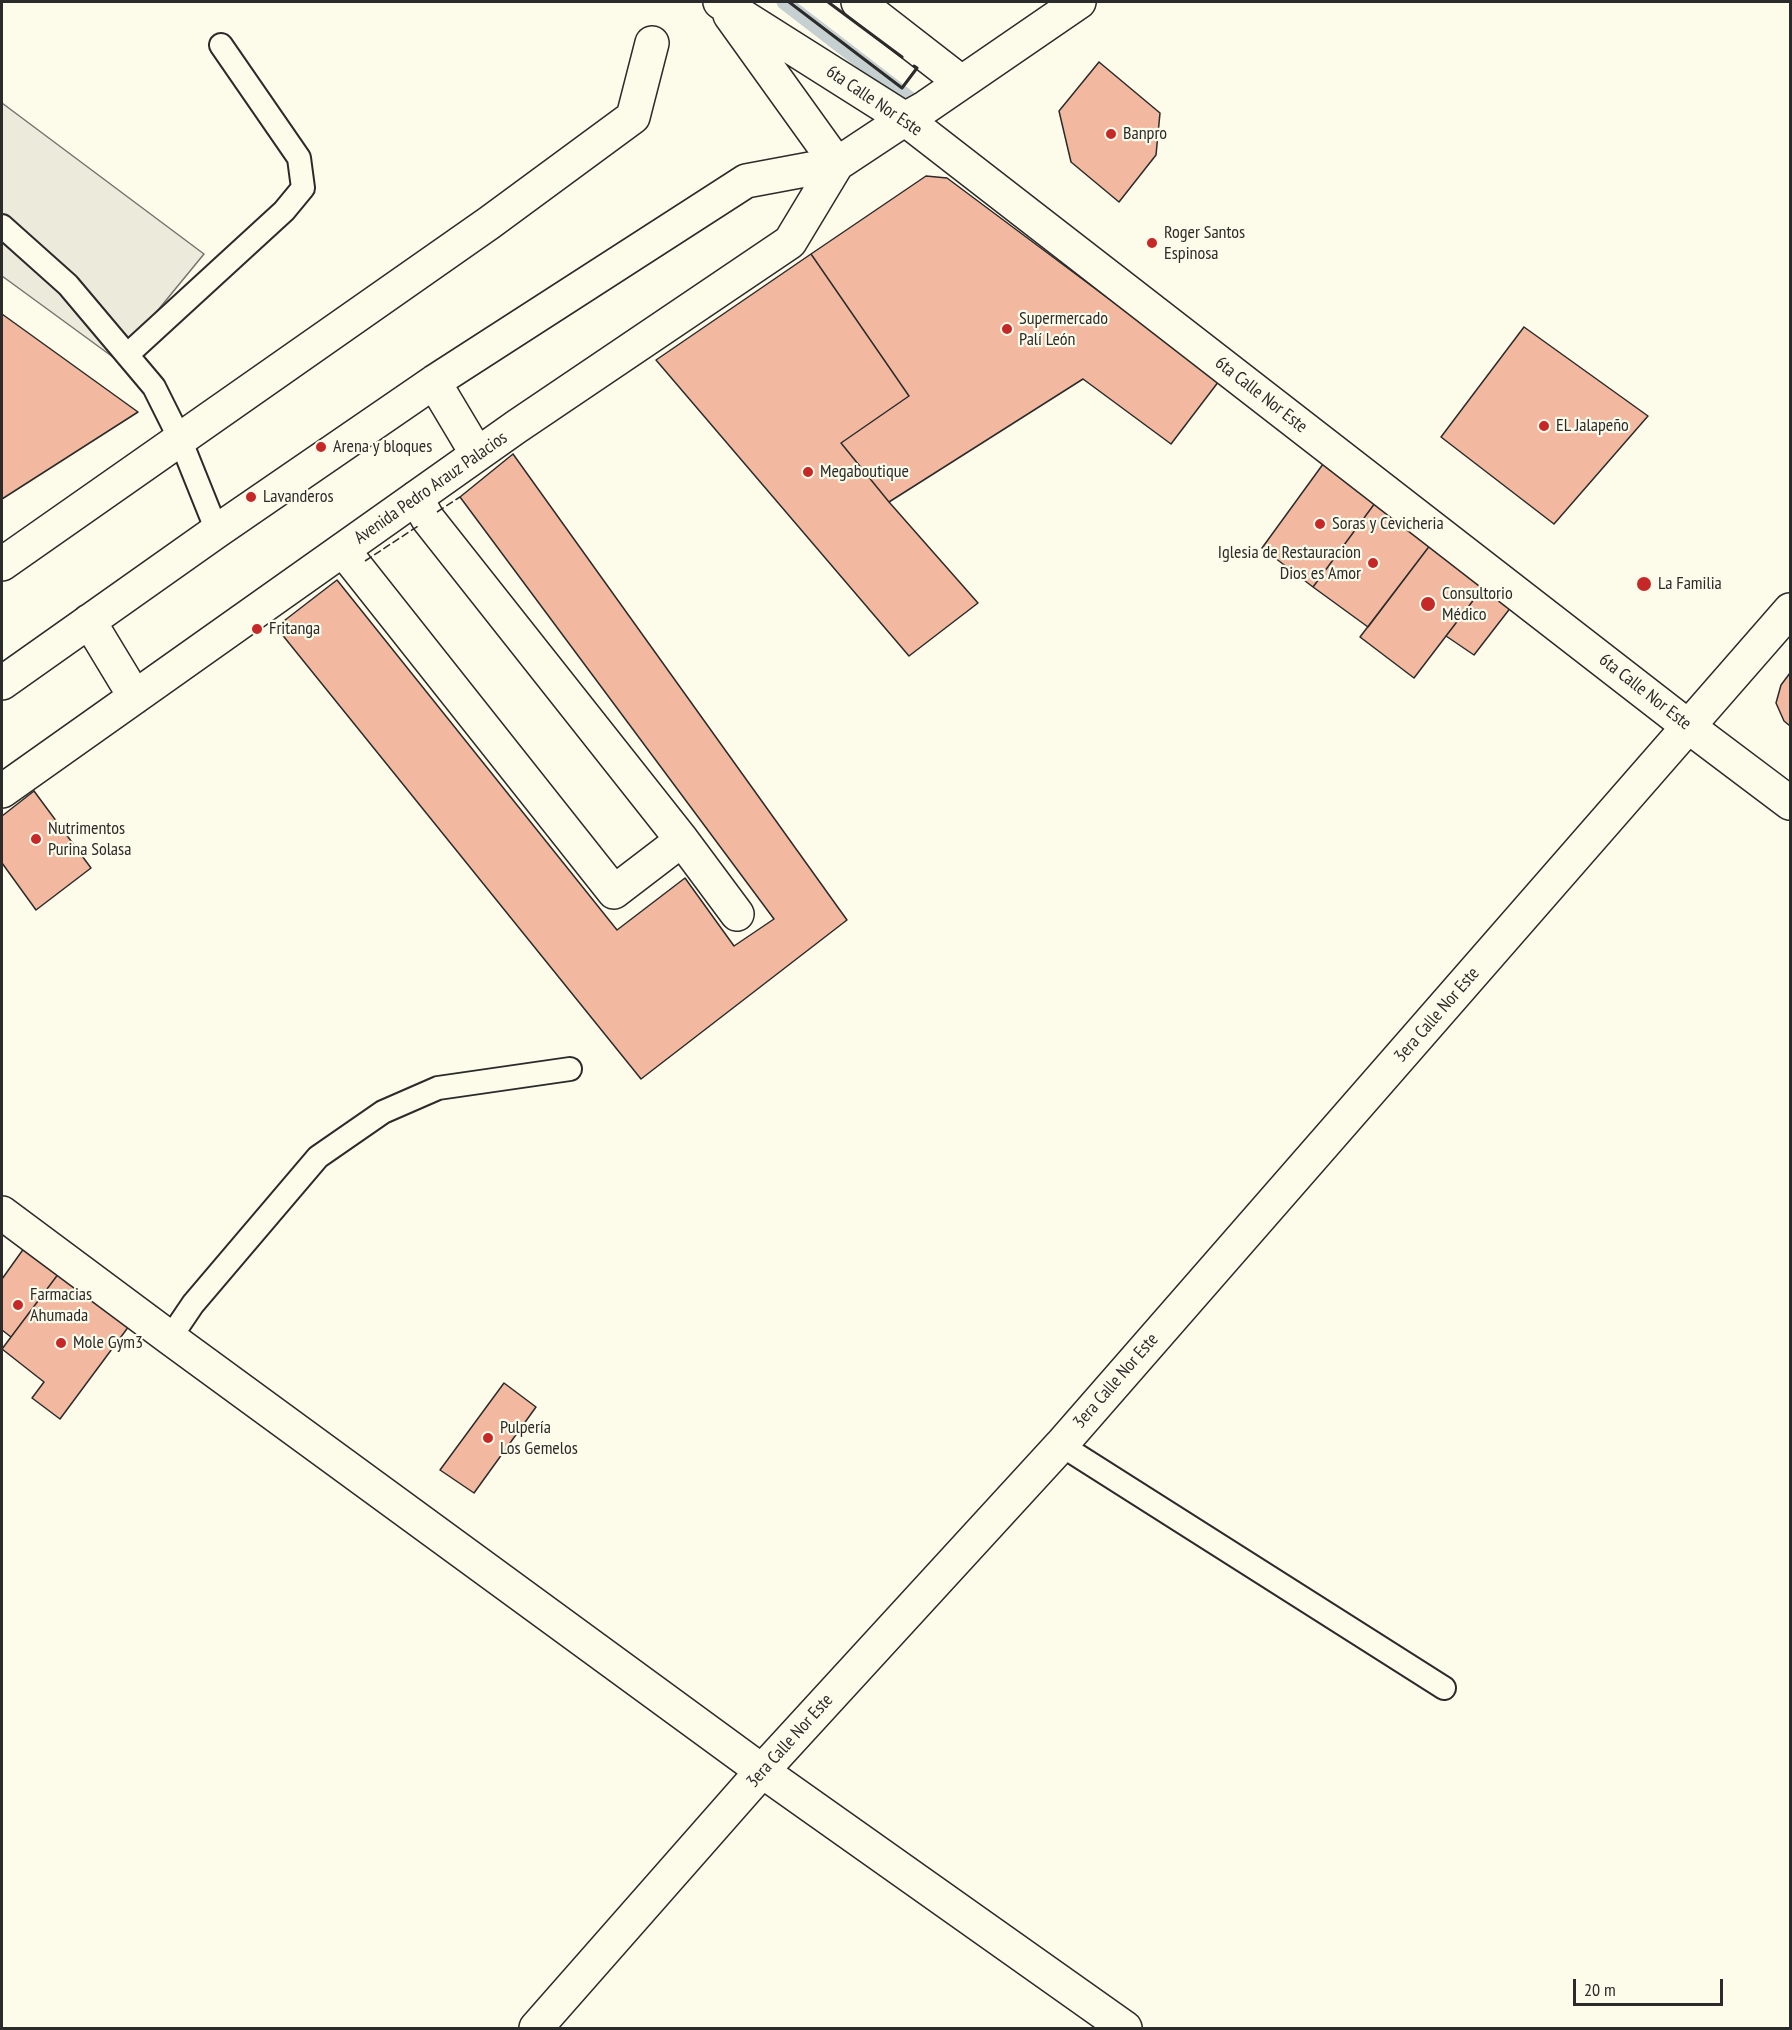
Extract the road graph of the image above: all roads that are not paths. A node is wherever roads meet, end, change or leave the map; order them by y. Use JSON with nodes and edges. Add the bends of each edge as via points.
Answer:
{"nodes":[{"id":1,"x":720,"y":2,"type":"edge"},
{"id":2,"x":858,"y":2,"type":"edge"},
{"id":3,"x":1079,"y":2,"type":"edge"},
{"id":4,"x":651,"y":43,"type":"dead end"},
{"id":5,"x":221,"y":45,"type":"dead end"},
{"id":6,"x":961,"y":82,"type":"junction"},
{"id":7,"x":905,"y":119,"type":"junction"},
{"id":8,"x":837,"y":164,"type":"junction"},
{"id":9,"x":2,"y":226,"type":"edge"},
{"id":10,"x":127,"y":354,"type":"junction"},
{"id":11,"x":434,"y":382,"type":"junction"},
{"id":12,"x":180,"y":439,"type":"junction"},
{"id":13,"x":477,"y":454,"type":"junction"},
{"id":14,"x":416,"y":498,"type":"junction"},
{"id":15,"x":217,"y":531,"type":"junction"},
{"id":16,"x":343,"y":550,"type":"junction"},
{"id":17,"x":2,"y":564,"type":"edge"},
{"id":18,"x":1791,"y":610,"type":"edge"},
{"id":19,"x":89,"y":621,"type":"junction"},
{"id":20,"x":2,"y":683,"type":"edge"},
{"id":21,"x":135,"y":697,"type":"junction"},
{"id":22,"x":1689,"y":727,"type":"junction"},
{"id":23,"x":2,"y":791,"type":"edge"},
{"id":24,"x":1791,"y":803,"type":"edge"},
{"id":25,"x":682,"y":840,"type":"junction"},
{"id":26,"x":737,"y":914,"type":"dead end"},
{"id":27,"x":570,"y":1069,"type":"dead end"},
{"id":28,"x":2,"y":1213,"type":"edge"},
{"id":29,"x":170,"y":1338,"type":"junction"},
{"id":30,"x":1061,"y":1444,"type":"junction"},
{"id":31,"x":1444,"y":1688,"type":"dead end"},
{"id":32,"x":762,"y":1771,"type":"junction"},
{"id":33,"x":536,"y":2028,"type":"edge"},
{"id":34,"x":1125,"y":2028,"type":"edge"}],
"edges":[{"from":1,"to":7,"type":"street","name":"6ta Calle Nor Este"},
{"from":1,"to":8,"type":"street","name":"6ta Calle Nor Este"},
{"from":2,"to":6,"type":"street"},
{"from":3,"to":6,"type":"street","name":"Avenida Pedro Arauz Palacios"},
{"from":4,"to":12,"type":"street","via":[[633,117]]},
{"from":5,"to":10,"type":"lane","via":[[299,158],[303,188],[284,211]]},
{"from":6,"to":7,"type":"street","name":"Avenida Pedro Arauz Palacios"},
{"from":7,"to":8,"type":"street","name":"Avenida Pedro Arauz Palacios"},
{"from":7,"to":22,"type":"street","name":"6ta Calle Nor Este"},
{"from":8,"to":11,"type":"street","name":"Avenida Pedro Arauz Palacios","via":[[746,181]]},
{"from":8,"to":13,"type":"street","name":"Avenida Pedro Arauz Palacios","via":[[790,242]]},
{"from":9,"to":10,"type":"lane","via":[[68,285]]},
{"from":10,"to":12,"type":"lane","via":[[154,387]]},
{"from":11,"to":13,"type":"street"},
{"from":11,"to":15,"type":"street","name":"Avenida Pedro Arauz Palacios"},
{"from":12,"to":15,"type":"lane"},
{"from":12,"to":17,"type":"street"},
{"from":13,"to":14,"type":"street","name":"Avenida Pedro Arauz Palacios"},
{"from":14,"to":16,"type":"street","name":"Avenida Pedro Arauz Palacios"},
{"from":14,"to":25,"type":"street","via":[[428,519]]},
{"from":15,"to":19,"type":"street","name":"Avenida Pedro Arauz Palacios"},
{"from":16,"to":21,"type":"street","name":"Avenida Pedro Arauz Palacios"},
{"from":16,"to":25,"type":"street","via":[[614,892]]},
{"from":18,"to":22,"type":"street","name":"3era Calle Nor Este"},
{"from":19,"to":20,"type":"street","name":"Avenida Pedro Arauz Palacios"},
{"from":19,"to":21,"type":"street"},
{"from":21,"to":23,"type":"street","name":"Avenida Pedro Arauz Palacios"},
{"from":22,"to":24,"type":"street","name":"6ta Calle Nor Este"},
{"from":22,"to":30,"type":"street","name":"3era Calle Nor Este"},
{"from":25,"to":26,"type":"street"},
{"from":27,"to":29,"type":"lane","via":[[438,1088],[383,1112],[318,1157]]},
{"from":28,"to":29,"type":"street"},
{"from":29,"to":32,"type":"street"},
{"from":30,"to":31,"type":"lane"},
{"from":30,"to":32,"type":"street","name":"3era Calle Nor Este"},
{"from":32,"to":33,"type":"street","name":"3era Calle Nor Este"},
{"from":32,"to":34,"type":"street"}]}
